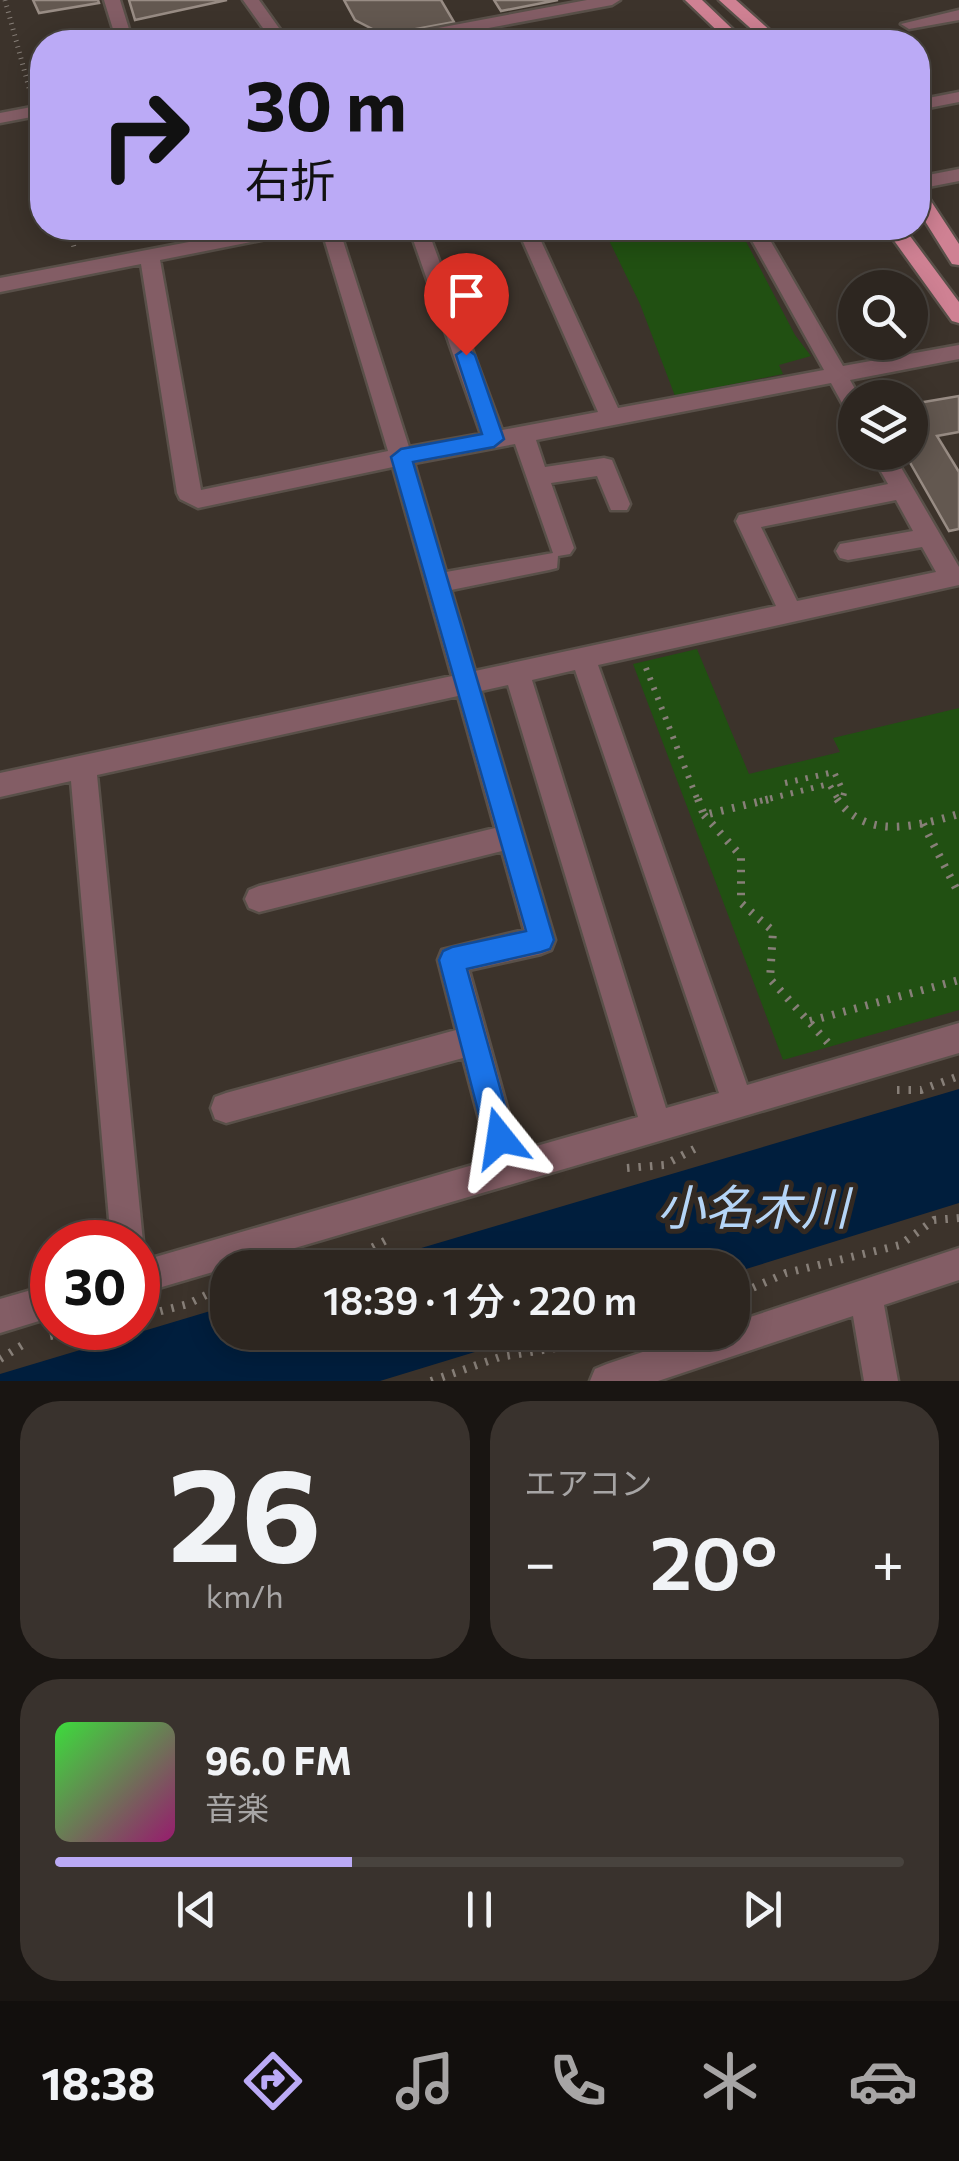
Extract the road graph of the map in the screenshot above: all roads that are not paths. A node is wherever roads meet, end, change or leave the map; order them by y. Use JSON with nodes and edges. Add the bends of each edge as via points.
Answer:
{"nodes":[{"id":1,"x":112,"y":0,"type":"edge"},
{"id":2,"x":251,"y":0,"type":"edge"},
{"id":3,"x":612,"y":0,"type":"edge"},
{"id":4,"x":692,"y":0,"type":"edge"},
{"id":5,"x":727,"y":0,"type":"edge"},
{"id":6,"x":959,"y":14,"type":"edge"},
{"id":7,"x":908,"y":24,"type":"dead end"},
{"id":8,"x":121,"y":30,"type":"edge"},
{"id":9,"x":272,"y":30,"type":"edge"},
{"id":10,"x":453,"y":30,"type":"edge"},
{"id":11,"x":725,"y":30,"type":"edge"},
{"id":12,"x":761,"y":30,"type":"edge"},
{"id":13,"x":959,"y":97,"type":"edge"},
{"id":14,"x":930,"y":103,"type":"edge"},
{"id":15,"x":30,"y":112,"type":"edge"},
{"id":16,"x":0,"y":118,"type":"edge"},
{"id":17,"x":959,"y":175,"type":"edge"},
{"id":18,"x":930,"y":181,"type":"edge"},
{"id":19,"x":930,"y":214,"type":"edge"},
{"id":20,"x":194,"y":240,"type":"edge"},
{"id":21,"x":334,"y":240,"type":"edge"},
{"id":22,"x":422,"y":240,"type":"edge"},
{"id":23,"x":531,"y":240,"type":"edge"},
{"id":24,"x":761,"y":240,"type":"edge"},
{"id":25,"x":903,"y":240,"type":"edge"},
{"id":26,"x":957,"y":253,"type":"edge"},
{"id":27,"x":150,"y":257,"type":"junction"},
{"id":28,"x":0,"y":285,"type":"edge"},
{"id":29,"x":959,"y":316,"type":"edge"},
{"id":30,"x":959,"y":352,"type":"edge"},
{"id":31,"x":836,"y":373,"type":"junction"},
{"id":32,"x":840,"y":380,"type":"edge"},
{"id":33,"x":612,"y":417,"type":"junction"},
{"id":34,"x":522,"y":434,"type":"junction"},
{"id":35,"x":494,"y":439,"type":"junction"},
{"id":36,"x":401,"y":457,"type":"junction"},
{"id":37,"x":891,"y":470,"type":"edge"},
{"id":38,"x":538,"y":477,"type":"junction"},
{"id":39,"x":902,"y":490,"type":"junction"},
{"id":40,"x":619,"y":504,"type":"dead end"},
{"id":41,"x":928,"y":537,"type":"junction"},
{"id":42,"x":848,"y":551,"type":"dead end"},
{"id":43,"x":955,"y":577,"type":"edge"},
{"id":44,"x":436,"y":583,"type":"junction"},
{"id":45,"x":791,"y":614,"type":"junction"},
{"id":46,"x":584,"y":660,"type":"junction"},
{"id":47,"x":517,"y":672,"type":"junction"},
{"id":48,"x":464,"y":682,"type":"junction"},
{"id":49,"x":83,"y":768,"type":"junction"},
{"id":50,"x":0,"y":785,"type":"edge"},
{"id":51,"x":510,"y":837,"type":"junction"},
{"id":52,"x":259,"y":898,"type":"dead end"},
{"id":53,"x":959,"y":1038,"type":"edge"},
{"id":54,"x":473,"y":1040,"type":"junction"},
{"id":55,"x":738,"y":1103,"type":"junction"},
{"id":56,"x":226,"y":1108,"type":"dead end"},
{"id":57,"x":656,"y":1127,"type":"junction"},
{"id":58,"x":508,"y":1170,"type":"junction"},
{"id":59,"x":126,"y":1220,"type":"edge"},
{"id":60,"x":959,"y":1264,"type":"edge"},
{"id":61,"x":160,"y":1272,"type":"edge"},
{"id":62,"x":866,"y":1294,"type":"junction"},
{"id":63,"x":30,"y":1308,"type":"edge"},
{"id":64,"x":0,"y":1316,"type":"edge"},
{"id":65,"x":607,"y":1381,"type":"edge"},
{"id":66,"x":882,"y":1381,"type":"edge"}],
"edges":[{"from":1,"to":8,"type":"street"},
{"from":2,"to":9,"type":"street"},
{"from":3,"to":10,"type":"street"},
{"from":4,"to":11,"type":"main road"},
{"from":5,"to":12,"type":"main road"},
{"from":6,"to":7,"type":"street"},
{"from":13,"to":14,"type":"street"},
{"from":15,"to":16,"type":"street"},
{"from":17,"to":18,"type":"street"},
{"from":19,"to":26,"type":"main road"},
{"from":20,"to":27,"type":"street"},
{"from":21,"to":36,"type":"street"},
{"from":22,"to":35,"type":"street"},
{"from":23,"to":33,"type":"street"},
{"from":24,"to":31,"type":"street"},
{"from":25,"to":29,"type":"main road"},
{"from":27,"to":28,"type":"street"},
{"from":27,"to":36,"type":"street","via":[[188,493],[198,500]]},
{"from":30,"to":31,"type":"street"},
{"from":31,"to":32,"type":"street"},
{"from":31,"to":33,"type":"street"},
{"from":33,"to":34,"type":"street"},
{"from":34,"to":35,"type":"street"},
{"from":34,"to":38,"type":"street"},
{"from":35,"to":36,"type":"street"},
{"from":36,"to":44,"type":"street"},
{"from":37,"to":39,"type":"street"},
{"from":38,"to":40,"type":"street","via":[[604,466]]},
{"from":38,"to":44,"type":"street","via":[[555,554]]},
{"from":39,"to":41,"type":"street"},
{"from":39,"to":45,"type":"street","via":[[748,520]]},
{"from":41,"to":42,"type":"street"},
{"from":41,"to":43,"type":"street"},
{"from":43,"to":45,"type":"street"},
{"from":44,"to":48,"type":"street"},
{"from":45,"to":46,"type":"street"},
{"from":46,"to":47,"type":"street"},
{"from":46,"to":55,"type":"street"},
{"from":47,"to":48,"type":"street"},
{"from":47,"to":57,"type":"street"},
{"from":48,"to":49,"type":"street"},
{"from":48,"to":51,"type":"street"},
{"from":49,"to":50,"type":"street"},
{"from":49,"to":59,"type":"street"},
{"from":51,"to":52,"type":"street"},
{"from":51,"to":54,"type":"street","via":[[541,940],[452,960]]},
{"from":53,"to":55,"type":"street"},
{"from":54,"to":56,"type":"street"},
{"from":54,"to":58,"type":"street"},
{"from":55,"to":57,"type":"street"},
{"from":57,"to":58,"type":"street"},
{"from":58,"to":61,"type":"street"},
{"from":60,"to":62,"type":"street"},
{"from":62,"to":65,"type":"street"},
{"from":62,"to":66,"type":"street"},
{"from":63,"to":64,"type":"street"}]}
